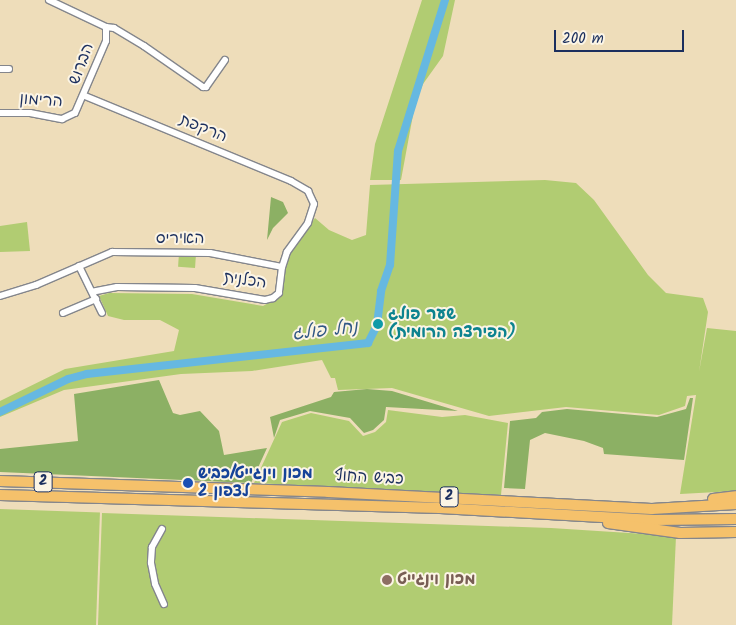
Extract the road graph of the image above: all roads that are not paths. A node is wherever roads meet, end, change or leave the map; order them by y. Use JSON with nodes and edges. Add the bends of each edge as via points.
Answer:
{"nodes":[{"id":1,"x":48,"y":0,"type":"edge"},
{"id":2,"x":106,"y":27,"type":"junction"},
{"id":3,"x":225,"y":60,"type":"dead end"},
{"id":4,"x":0,"y":69,"type":"edge"},
{"id":5,"x":9,"y":69,"type":"dead end"},
{"id":6,"x":85,"y":96,"type":"junction"},
{"id":7,"x":78,"y":109,"type":"joint"},
{"id":8,"x":0,"y":113,"type":"edge"},
{"id":9,"x":308,"y":191,"type":"joint"},
{"id":10,"x":79,"y":266,"type":"junction"},
{"id":11,"x":282,"y":267,"type":"junction"},
{"id":12,"x":92,"y":292,"type":"junction"},
{"id":13,"x":0,"y":296,"type":"edge"},
{"id":14,"x":96,"y":299,"type":"junction"},
{"id":15,"x":102,"y":312,"type":"dead end"},
{"id":16,"x":63,"y":313,"type":"dead end"},
{"id":17,"x":0,"y":481,"type":"edge"},
{"id":18,"x":0,"y":495,"type":"edge"},
{"id":19,"x":736,"y":496,"type":"edge"},
{"id":20,"x":736,"y":504,"type":"edge"},
{"id":21,"x":595,"y":505,"type":"junction"},
{"id":22,"x":575,"y":517,"type":"junction"},
{"id":23,"x":736,"y":519,"type":"edge"},
{"id":24,"x":162,"y":529,"type":"dead end"},
{"id":25,"x":736,"y":532,"type":"edge"},
{"id":26,"x":717,"y":533,"type":"junction"},
{"id":27,"x":736,"y":536,"type":"edge"},
{"id":28,"x":164,"y":604,"type":"dead end"}],
"edges":[{"from":1,"to":2,"type":"street"},
{"from":2,"to":3,"type":"street","via":[[114,28],[144,46],[203,87]]},
{"from":2,"to":6,"type":"street","name":"הברוש","via":[[106,42]]},
{"from":4,"to":5,"type":"street"},
{"from":6,"to":7,"type":"street","name":"הברוש"},
{"from":6,"to":9,"type":"street","name":"הרקפת","via":[[257,165]]},
{"from":7,"to":8,"type":"street","name":"הרימון","via":[[62,119],[37,114]]},
{"from":9,"to":11,"type":"street","name":"הכלנית","via":[[314,198],[314,210]]},
{"from":10,"to":11,"type":"street","name":"האיריס","via":[[101,255],[127,251],[210,253]]},
{"from":10,"to":12,"type":"street"},
{"from":10,"to":13,"type":"street","name":"האיריס"},
{"from":11,"to":12,"type":"street","name":"הכלנית","via":[[279,294],[265,300],[203,288],[117,287]]},
{"from":12,"to":14,"type":"street"},
{"from":14,"to":15,"type":"street"},
{"from":14,"to":16,"type":"street"},
{"from":17,"to":21,"type":"highway","name":"כביש החוף","number":"2"},
{"from":18,"to":22,"type":"highway","name":"כביש החוף","number":"2","via":[[440,508]]},
{"from":19,"to":21,"type":"highway"},
{"from":20,"to":21,"type":"highway","name":"כביש החוף","number":"2","via":[[652,509]]},
{"from":22,"to":23,"type":"highway","name":"כביש החוף","number":"2"},
{"from":22,"to":26,"type":"highway","via":[[668,532]]},
{"from":24,"to":28,"type":"street","via":[[152,547],[151,563],[155,584]]},
{"from":25,"to":26,"type":"highway"},
{"from":26,"to":27,"type":"highway"}]}
